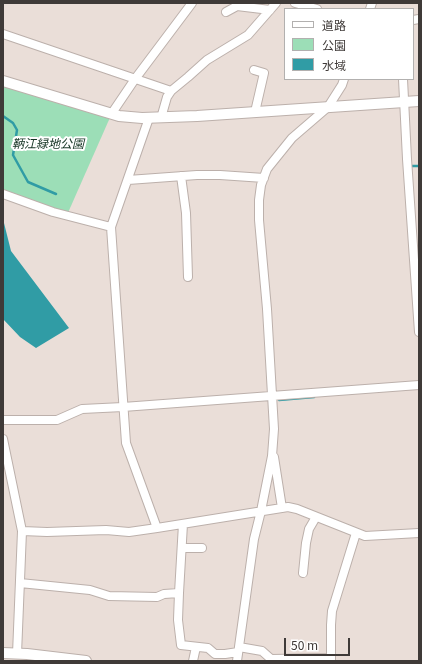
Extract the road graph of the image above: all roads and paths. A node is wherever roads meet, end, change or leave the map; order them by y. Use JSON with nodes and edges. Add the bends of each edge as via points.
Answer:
{"nodes":[{"id":1,"x":192,"y":3,"type":"edge"},
{"id":2,"x":276,"y":3,"type":"edge"},
{"id":3,"x":299,"y":6,"type":"edge"},
{"id":4,"x":311,"y":8,"type":"edge"},
{"id":5,"x":270,"y":10,"type":"junction"},
{"id":6,"x":226,"y":12,"type":"dead end"},
{"id":7,"x":3,"y":34,"type":"edge"},
{"id":8,"x":254,"y":70,"type":"dead end"},
{"id":9,"x":135,"y":79,"type":"junction"},
{"id":10,"x":344,"y":80,"type":"edge"},
{"id":11,"x":403,"y":80,"type":"edge"},
{"id":12,"x":3,"y":81,"type":"edge"},
{"id":13,"x":170,"y":91,"type":"junction"},
{"id":14,"x":419,"y":101,"type":"edge"},
{"id":15,"x":404,"y":102,"type":"junction"},
{"id":16,"x":328,"y":107,"type":"junction"},
{"id":17,"x":255,"y":112,"type":"junction"},
{"id":18,"x":112,"y":114,"type":"junction"},
{"id":19,"x":149,"y":118,"type":"junction"},
{"id":20,"x":161,"y":118,"type":"junction"},
{"id":21,"x":181,"y":176,"type":"junction"},
{"id":22,"x":264,"y":178,"type":"junction"},
{"id":23,"x":128,"y":180,"type":"junction"},
{"id":24,"x":3,"y":194,"type":"edge"},
{"id":25,"x":111,"y":226,"type":"junction"},
{"id":26,"x":188,"y":277,"type":"dead end"},
{"id":27,"x":419,"y":332,"type":"edge"},
{"id":28,"x":419,"y":385,"type":"edge"},
{"id":29,"x":272,"y":396,"type":"junction"},
{"id":30,"x":123,"y":407,"type":"junction"},
{"id":31,"x":3,"y":420,"type":"edge"},
{"id":32,"x":3,"y":439,"type":"edge"},
{"id":33,"x":273,"y":448,"type":"junction"},
{"id":34,"x":282,"y":508,"type":"junction"},
{"id":35,"x":261,"y":512,"type":"junction"},
{"id":36,"x":316,"y":517,"type":"junction"},
{"id":37,"x":184,"y":524,"type":"junction"},
{"id":38,"x":157,"y":528,"type":"junction"},
{"id":39,"x":22,"y":532,"type":"junction"},
{"id":40,"x":356,"y":533,"type":"junction"},
{"id":41,"x":419,"y":533,"type":"edge"},
{"id":42,"x":182,"y":548,"type":"junction"},
{"id":43,"x":202,"y":548,"type":"dead end"},
{"id":44,"x":303,"y":573,"type":"dead end"},
{"id":45,"x":20,"y":583,"type":"junction"},
{"id":46,"x":179,"y":593,"type":"junction"},
{"id":47,"x":196,"y":647,"type":"junction"},
{"id":48,"x":238,"y":650,"type":"junction"},
{"id":49,"x":3,"y":653,"type":"edge"},
{"id":50,"x":17,"y":654,"type":"junction"},
{"id":51,"x":34,"y":658,"type":"edge"},
{"id":52,"x":331,"y":660,"type":"edge"},
{"id":53,"x":86,"y":661,"type":"edge"},
{"id":54,"x":193,"y":661,"type":"edge"},
{"id":55,"x":237,"y":661,"type":"edge"}],
"edges":[{"from":1,"to":9,"type":"street"},
{"from":2,"to":5,"type":"street"},
{"from":3,"to":4,"type":"street"},
{"from":5,"to":6,"type":"street","via":[[237,6]]},
{"from":5,"to":13,"type":"street","via":[[248,35],[207,60]]},
{"from":7,"to":9,"type":"street"},
{"from":8,"to":17,"type":"street","via":[[264,73]]},
{"from":9,"to":13,"type":"street"},
{"from":9,"to":18,"type":"street"},
{"from":10,"to":16,"type":"street"},
{"from":11,"to":15,"type":"street"},
{"from":12,"to":18,"type":"street"},
{"from":13,"to":20,"type":"street"},
{"from":14,"to":15,"type":"street"},
{"from":15,"to":16,"type":"street"},
{"from":15,"to":27,"type":"street"},
{"from":16,"to":17,"type":"street"},
{"from":16,"to":22,"type":"street","via":[[292,138]]},
{"from":17,"to":20,"type":"street"},
{"from":18,"to":19,"type":"street"},
{"from":19,"to":20,"type":"street"},
{"from":19,"to":23,"type":"street"},
{"from":21,"to":22,"type":"street"},
{"from":21,"to":23,"type":"street"},
{"from":21,"to":26,"type":"street","via":[[186,214]]},
{"from":22,"to":29,"type":"street","via":[[258,200]]},
{"from":23,"to":25,"type":"street"},
{"from":24,"to":25,"type":"street","via":[[53,212]]},
{"from":25,"to":30,"type":"street"},
{"from":28,"to":29,"type":"street"},
{"from":29,"to":30,"type":"street"},
{"from":29,"to":33,"type":"street"},
{"from":30,"to":31,"type":"street","via":[[82,409],[57,420]]},
{"from":30,"to":38,"type":"street","via":[[126,443]]},
{"from":32,"to":39,"type":"street"},
{"from":33,"to":34,"type":"street"},
{"from":33,"to":35,"type":"street"},
{"from":34,"to":35,"type":"street"},
{"from":34,"to":36,"type":"street","via":[[297,509]]},
{"from":35,"to":37,"type":"street"},
{"from":35,"to":48,"type":"street","via":[[254,539]]},
{"from":36,"to":40,"type":"street"},
{"from":36,"to":44,"type":"street","via":[[309,529]]},
{"from":37,"to":38,"type":"street"},
{"from":37,"to":42,"type":"street"},
{"from":38,"to":39,"type":"street","via":[[129,532]]},
{"from":39,"to":45,"type":"street"},
{"from":40,"to":41,"type":"street","via":[[365,536]]},
{"from":40,"to":52,"type":"street","via":[[332,611]]},
{"from":42,"to":43,"type":"street"},
{"from":42,"to":46,"type":"street"},
{"from":45,"to":46,"type":"street","via":[[90,590],[109,596],[157,597]]},
{"from":45,"to":50,"type":"street"},
{"from":46,"to":47,"type":"street","via":[[178,620],[181,646]]},
{"from":47,"to":48,"type":"street","via":[[208,648],[215,654]]},
{"from":47,"to":54,"type":"street"},
{"from":48,"to":52,"type":"street","via":[[262,652],[271,659]]},
{"from":48,"to":55,"type":"street"},
{"from":49,"to":50,"type":"street"},
{"from":50,"to":51,"type":"street"},
{"from":51,"to":53,"type":"street"}]}
